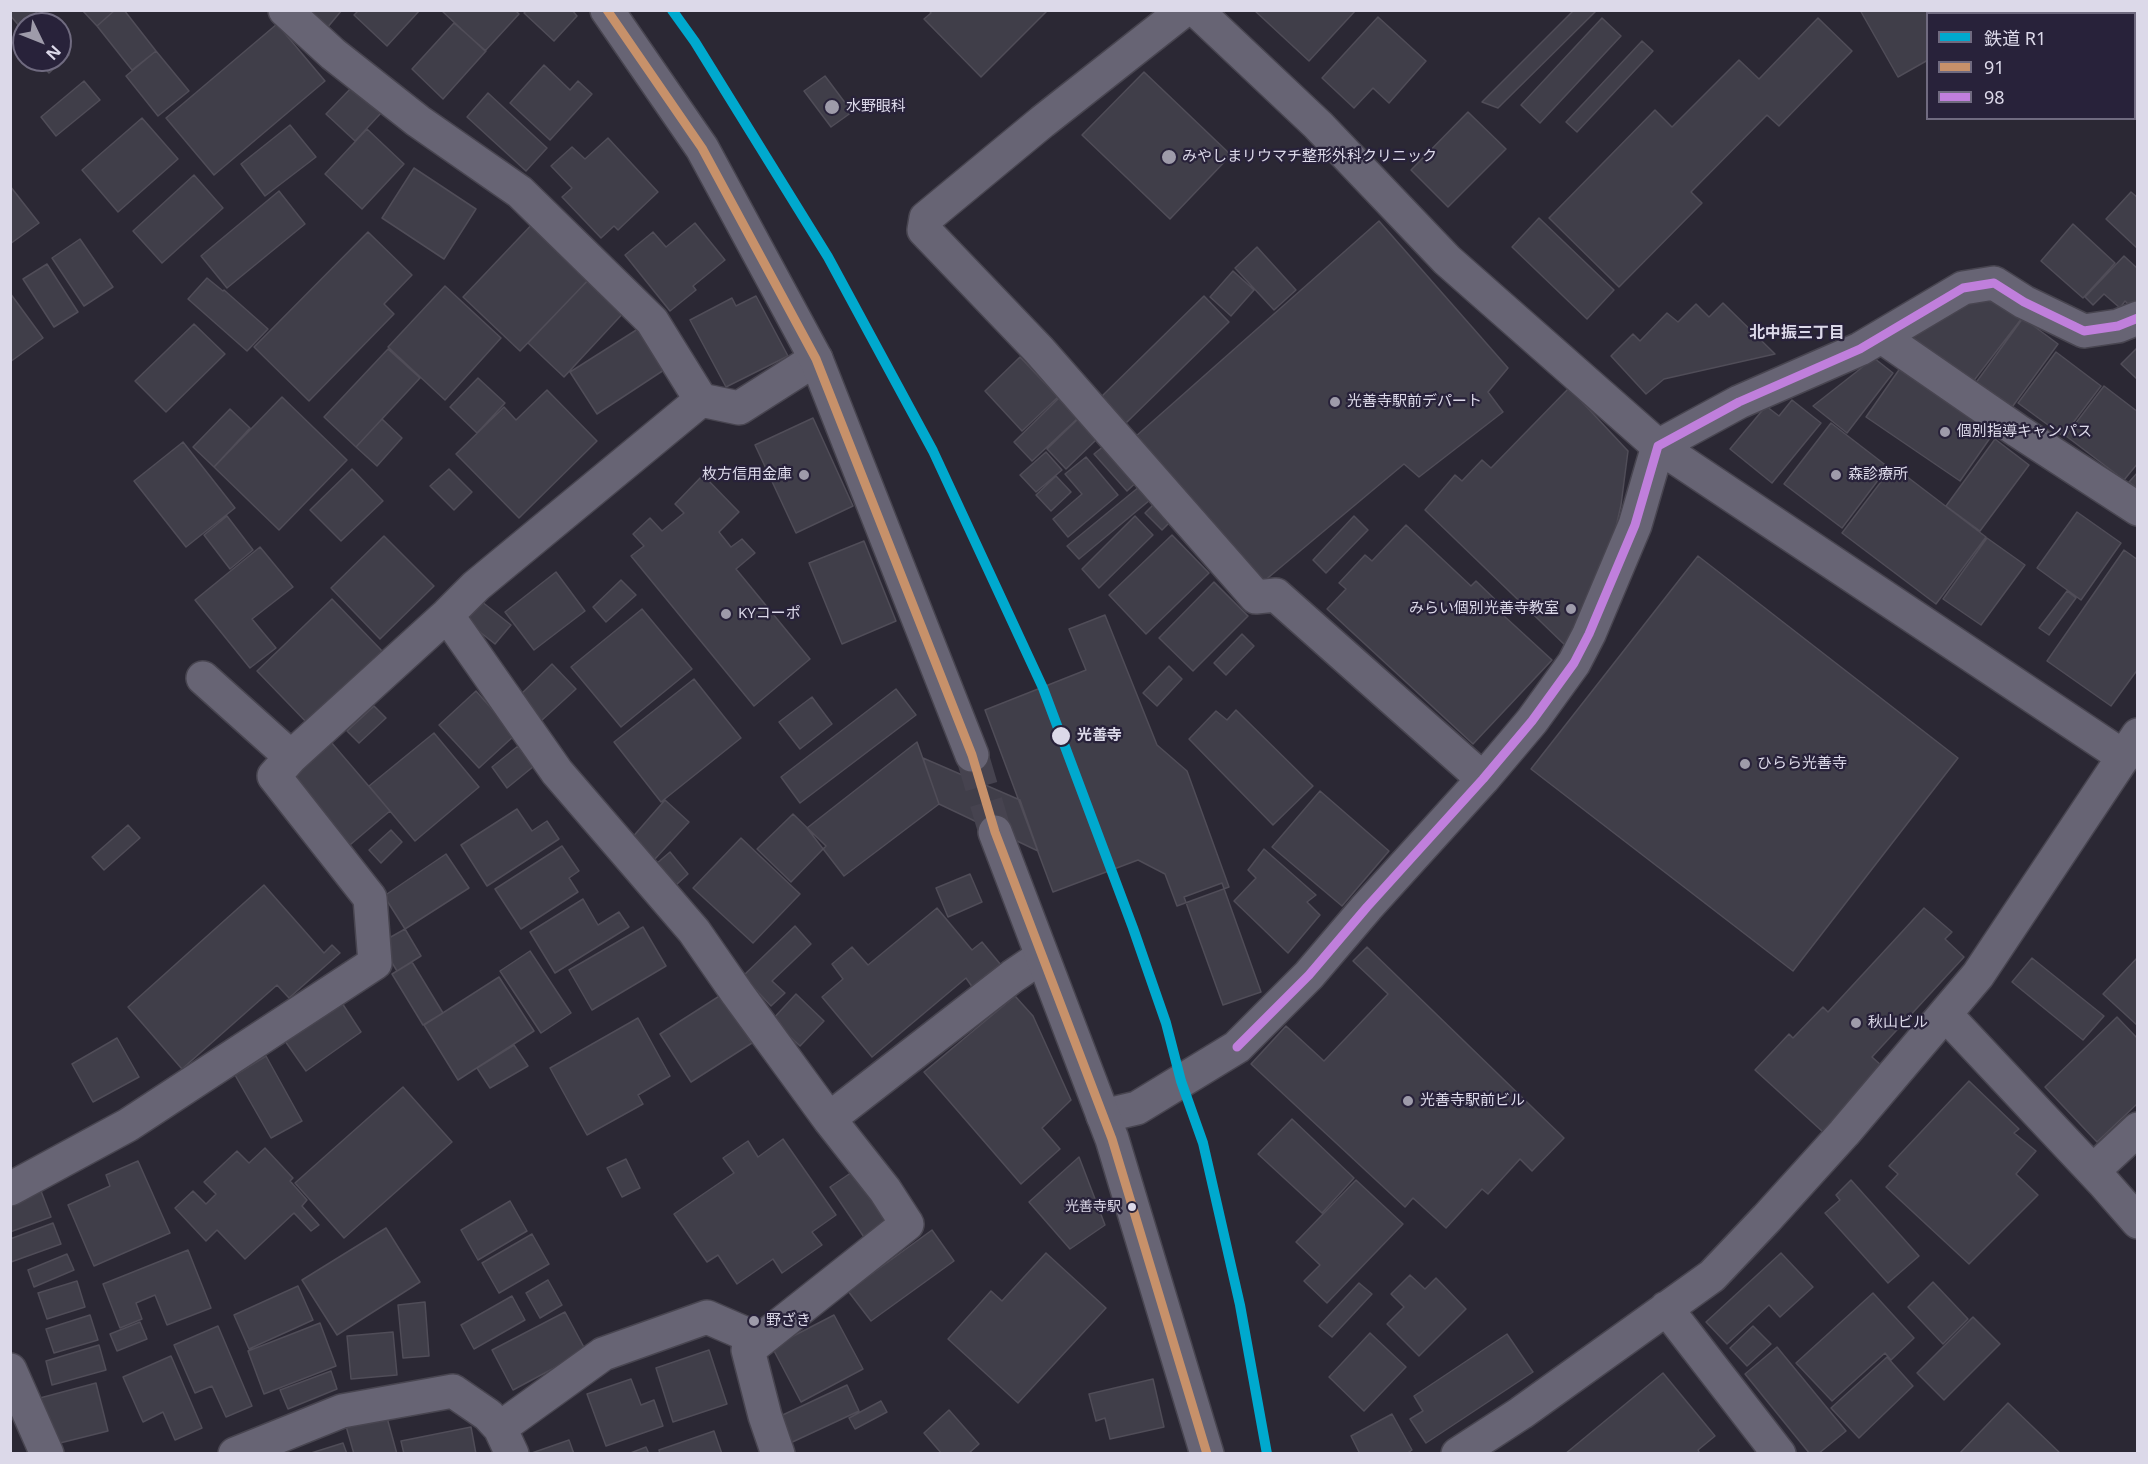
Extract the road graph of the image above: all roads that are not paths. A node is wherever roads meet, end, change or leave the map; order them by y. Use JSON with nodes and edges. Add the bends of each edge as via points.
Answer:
{"nodes":[{"id":1,"x":285,"y":10,"type":"edge"},
{"id":2,"x":607,"y":10,"type":"edge"},
{"id":3,"x":1184,"y":10,"type":"edge"},
{"id":4,"x":1196,"y":10,"type":"edge"},
{"id":5,"x":2138,"y":318,"type":"edge"},
{"id":6,"x":1882,"y":337,"type":"junction"},
{"id":7,"x":816,"y":359,"type":"junction"},
{"id":8,"x":700,"y":400,"type":"junction"},
{"id":9,"x":1658,"y":446,"type":"junction"},
{"id":10,"x":2138,"y":509,"type":"edge"},
{"id":11,"x":447,"y":615,"type":"junction"},
{"id":12,"x":203,"y":678,"type":"dead end"},
{"id":13,"x":2131,"y":746,"type":"edge"},
{"id":14,"x":972,"y":754,"type":"tunnel mouth"},
{"id":15,"x":291,"y":757,"type":"junction"},
{"id":16,"x":1483,"y":779,"type":"junction"},
{"id":17,"x":995,"y":832,"type":"tunnel mouth"},
{"id":18,"x":1041,"y":957,"type":"junction"},
{"id":19,"x":1946,"y":1015,"type":"junction"},
{"id":20,"x":1103,"y":1116,"type":"junction"},
{"id":21,"x":829,"y":1119,"type":"junction"},
{"id":22,"x":2138,"y":1129,"type":"edge"},
{"id":23,"x":2093,"y":1171,"type":"junction"},
{"id":24,"x":10,"y":1188,"type":"edge"},
{"id":25,"x":2138,"y":1222,"type":"edge"},
{"id":26,"x":1666,"y":1308,"type":"junction"},
{"id":27,"x":760,"y":1340,"type":"junction"},
{"id":28,"x":10,"y":1370,"type":"edge"},
{"id":29,"x":506,"y":1441,"type":"edge"},
{"id":30,"x":47,"y":1454,"type":"edge"},
{"id":31,"x":235,"y":1454,"type":"edge"},
{"id":32,"x":778,"y":1454,"type":"edge"},
{"id":33,"x":1207,"y":1454,"type":"edge"},
{"id":34,"x":1458,"y":1454,"type":"edge"},
{"id":35,"x":1779,"y":1454,"type":"edge"}],
"edges":[{"from":1,"to":8,"type":"street","via":[[333,54],[418,121],[520,192],[652,321]]},
{"from":2,"to":7,"type":"street","via":[[702,148]]},
{"from":3,"to":16,"type":"street","via":[[926,218],[924,230],[1039,350],[1256,597],[1276,595]]},
{"from":4,"to":9,"type":"street","via":[[1318,125],[1447,260]]},
{"from":5,"to":6,"type":"street","via":[[2118,326],[2084,331],[1994,283],[1964,288]]},
{"from":6,"to":9,"type":"street","via":[[1739,402]]},
{"from":6,"to":10,"type":"street"},
{"from":7,"to":8,"type":"street","via":[[739,408]]},
{"from":7,"to":14,"type":"street"},
{"from":8,"to":11,"type":"street","via":[[476,586]]},
{"from":9,"to":13,"type":"street"},
{"from":9,"to":16,"type":"street","via":[[1635,525],[1574,663]]},
{"from":11,"to":15,"type":"street"},
{"from":11,"to":21,"type":"street","via":[[556,772],[694,931]]},
{"from":12,"to":15,"type":"street"},
{"from":13,"to":19,"type":"street","via":[[1978,975]]},
{"from":15,"to":24,"type":"street","via":[[274,777],[370,898],[375,963],[128,1125]]},
{"from":16,"to":20,"type":"street","via":[[1309,975],[1237,1047],[1137,1108]]},
{"from":17,"to":18,"type":"street"},
{"from":18,"to":20,"type":"street"},
{"from":18,"to":21,"type":"street"},
{"from":19,"to":23,"type":"street"},
{"from":19,"to":26,"type":"street","via":[[1712,1276]]},
{"from":20,"to":33,"type":"street"},
{"from":21,"to":27,"type":"street","via":[[907,1224]]},
{"from":22,"to":23,"type":"street"},
{"from":23,"to":25,"type":"street"},
{"from":26,"to":34,"type":"street"},
{"from":26,"to":35,"type":"street"},
{"from":27,"to":29,"type":"street","via":[[706,1317],[603,1354]]},
{"from":27,"to":32,"type":"street","via":[[748,1350]]},
{"from":28,"to":30,"type":"street"},
{"from":29,"to":31,"type":"street","via":[[488,1415],[453,1391],[342,1411]]}]}
